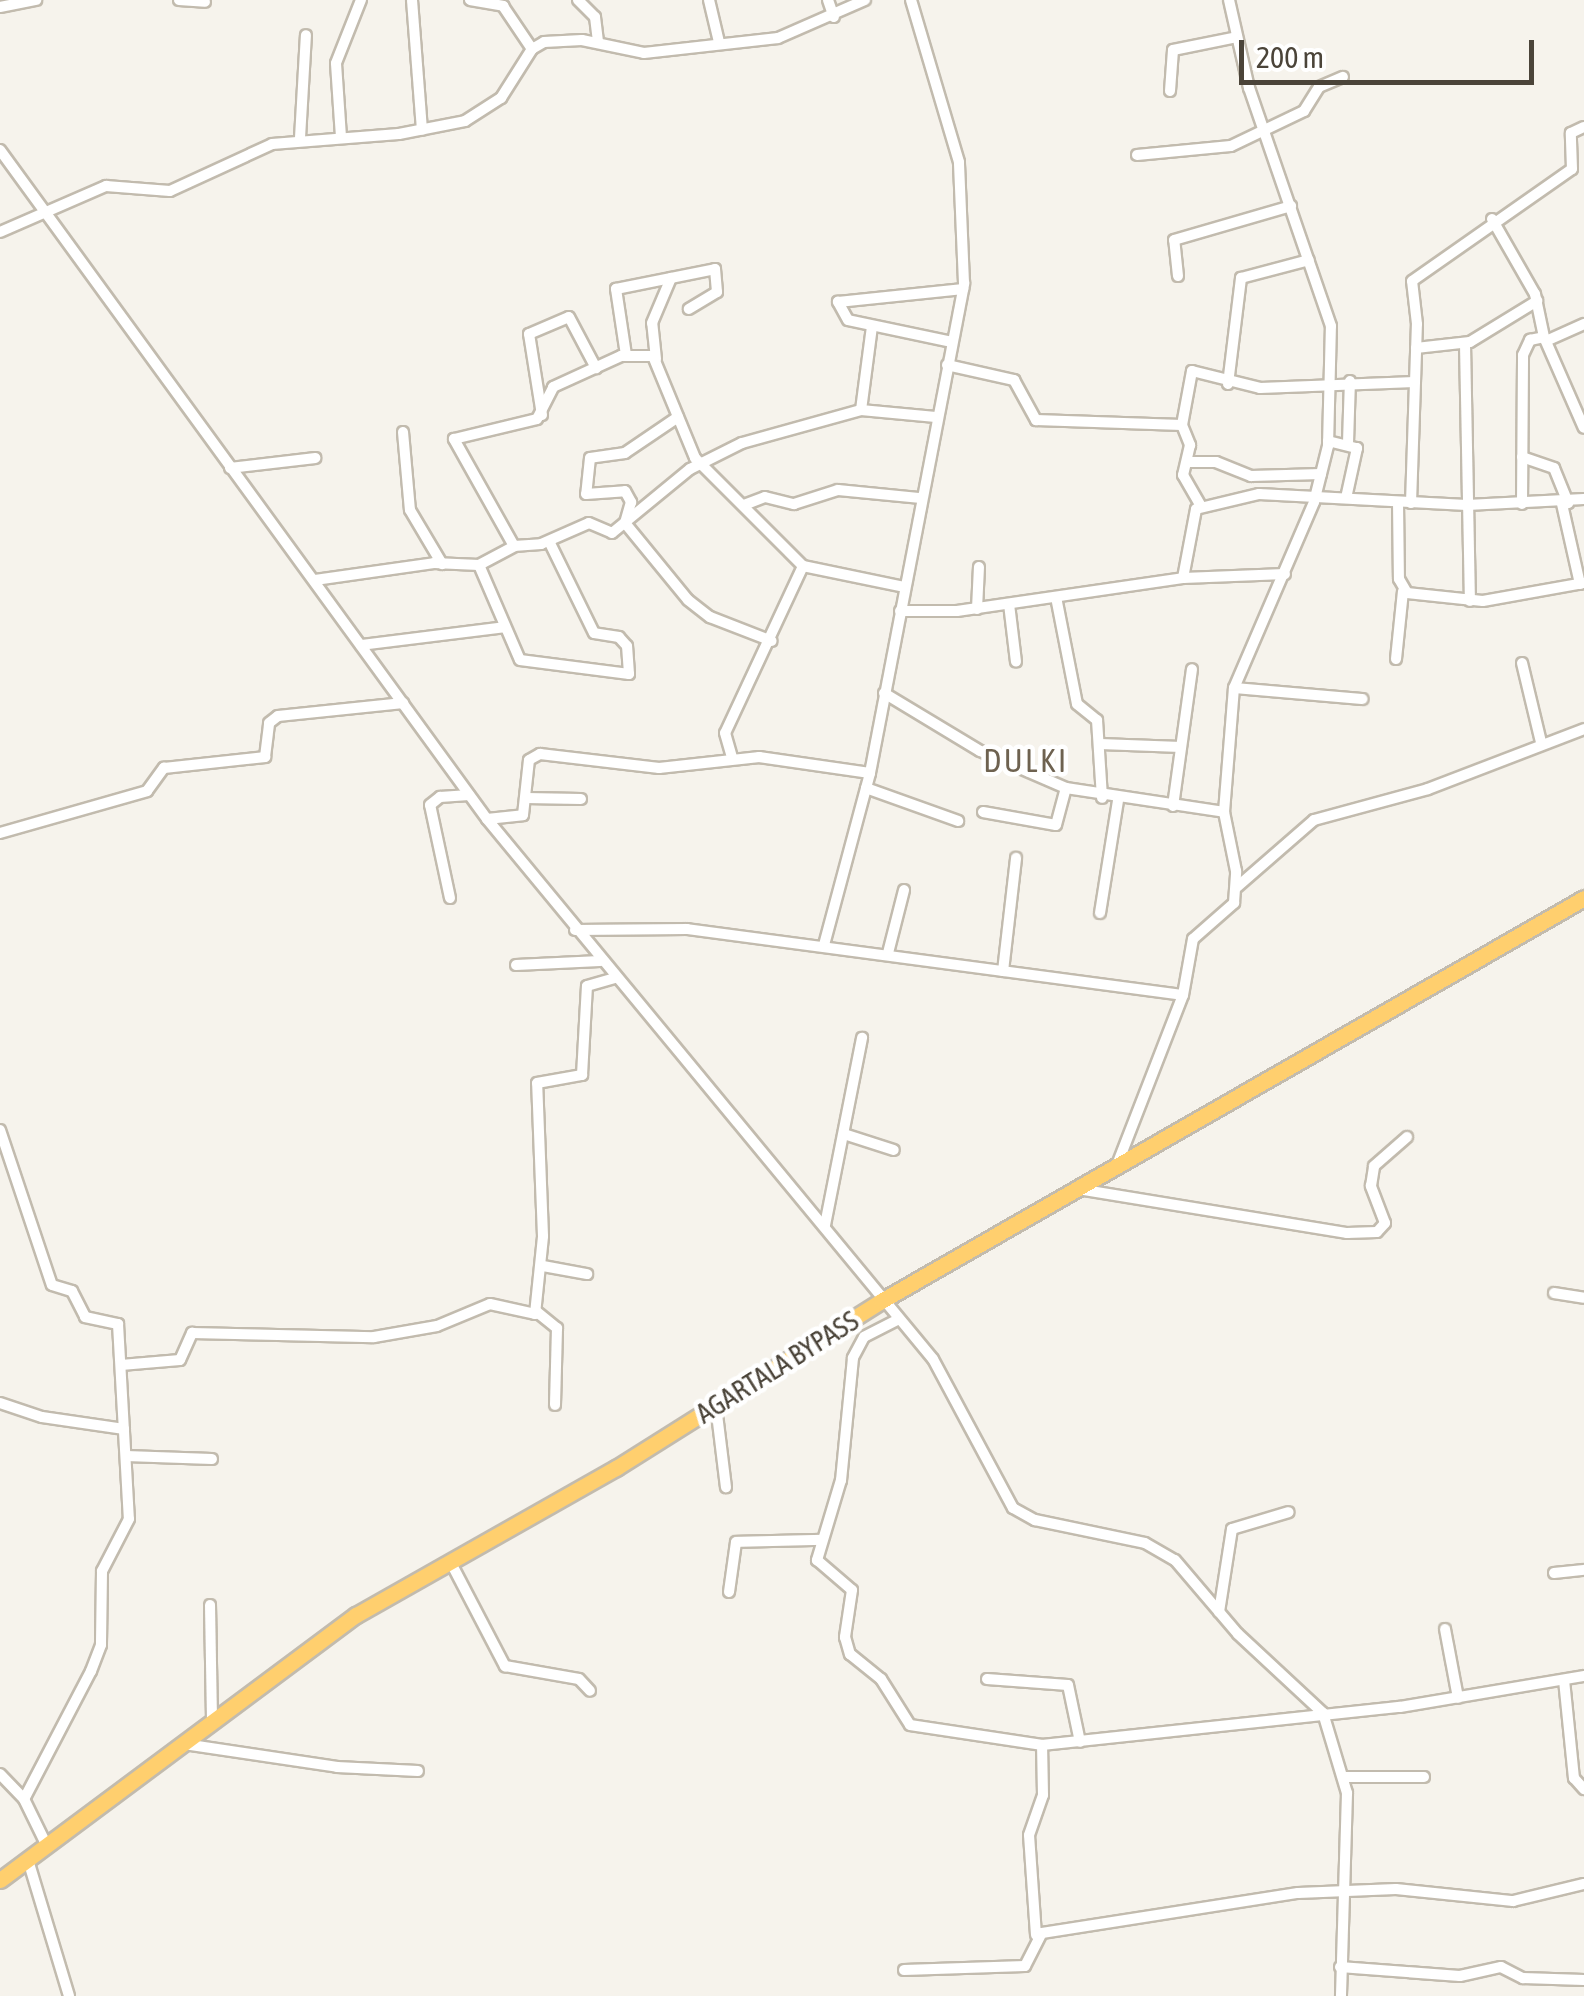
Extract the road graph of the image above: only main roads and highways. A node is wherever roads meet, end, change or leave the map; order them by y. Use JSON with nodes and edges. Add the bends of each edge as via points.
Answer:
{"nodes":[{"id":1,"x":1584,"y":898,"type":"edge"},
{"id":2,"x":0,"y":1880,"type":"edge"}],
"edges":[{"from":1,"to":2,"type":"highway","name":"AGARTALA BYPASS","via":[[881,1301],[567,1496],[356,1615]]}]}
